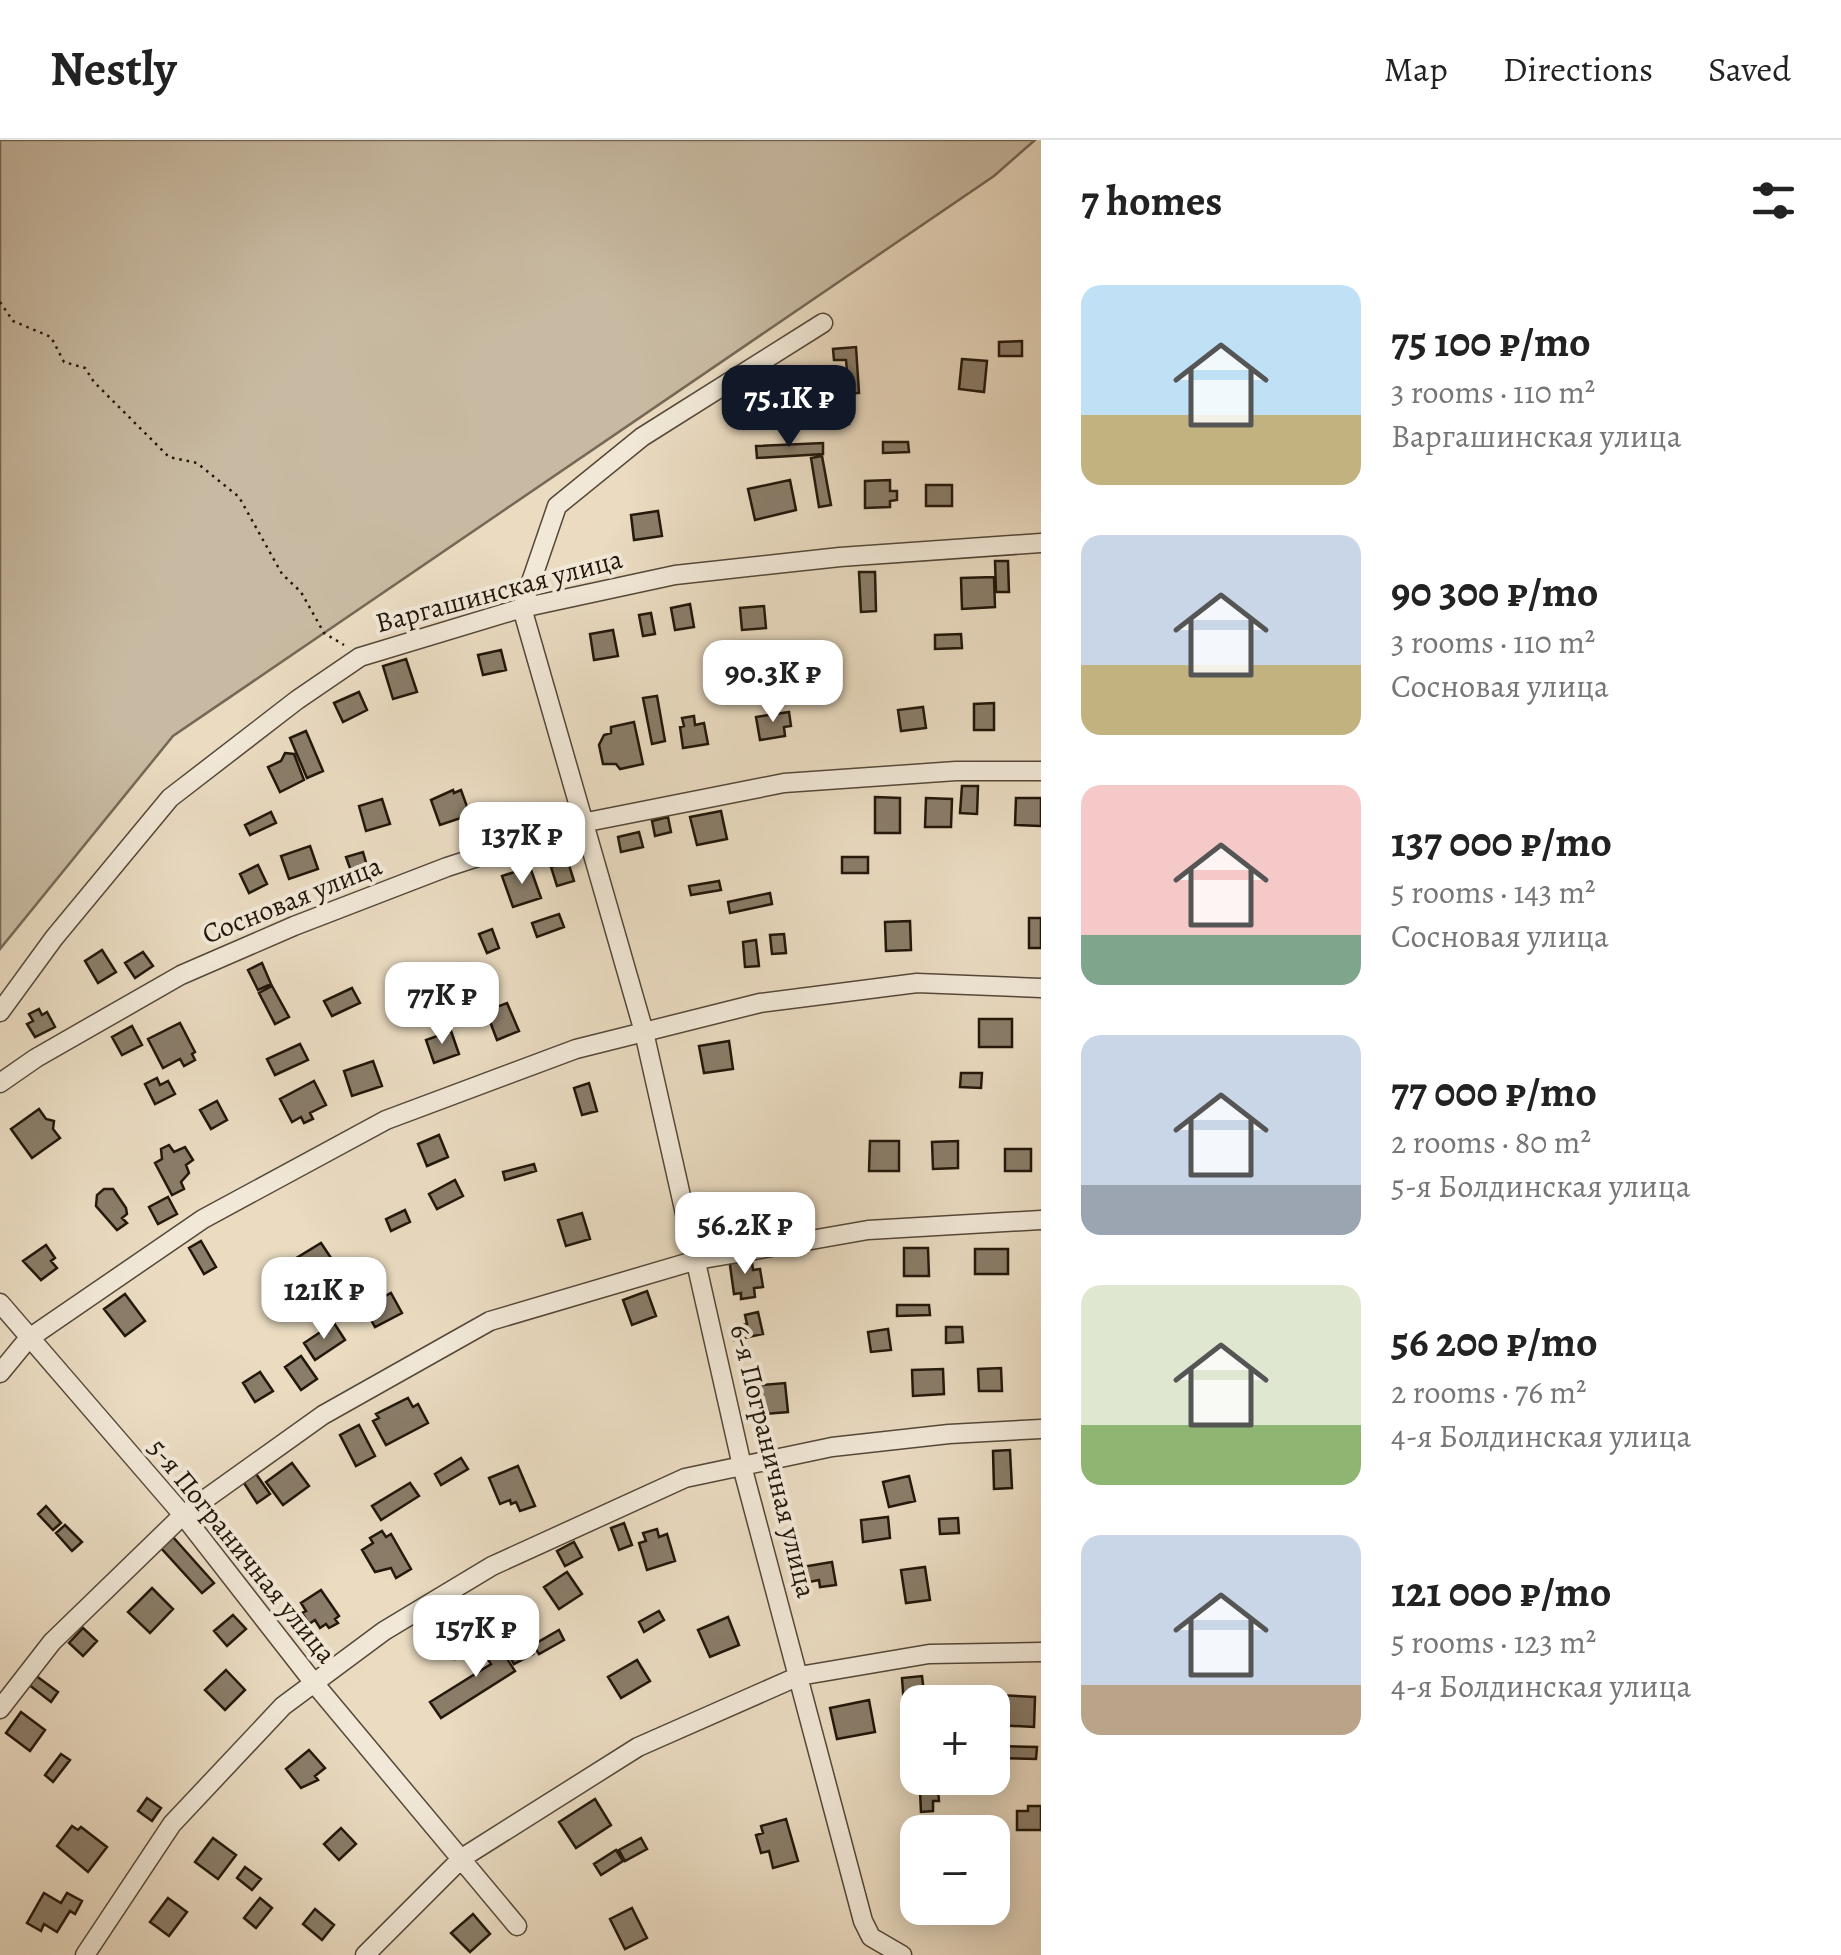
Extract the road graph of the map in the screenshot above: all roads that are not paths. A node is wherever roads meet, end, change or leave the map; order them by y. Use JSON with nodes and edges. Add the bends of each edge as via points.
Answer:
{"nodes":[{"id":1,"x":823,"y":324,"type":"dead end"},
{"id":2,"x":1041,"y":543,"type":"edge"},
{"id":3,"x":522,"y":608,"type":"junction"},
{"id":4,"x":1041,"y":771,"type":"edge"},
{"id":5,"x":582,"y":823,"type":"junction"},
{"id":6,"x":1041,"y":988,"type":"edge"},
{"id":7,"x":0,"y":1012,"type":"edge"},
{"id":8,"x":644,"y":1032,"type":"junction"},
{"id":9,"x":0,"y":1083,"type":"edge"},
{"id":10,"x":1041,"y":1220,"type":"edge"},
{"id":11,"x":697,"y":1260,"type":"junction"},
{"id":12,"x":0,"y":1303,"type":"edge"},
{"id":13,"x":28,"y":1339,"type":"junction"},
{"id":14,"x":0,"y":1373,"type":"edge"},
{"id":15,"x":1041,"y":1429,"type":"edge"},
{"id":16,"x":742,"y":1466,"type":"junction"},
{"id":17,"x":183,"y":1515,"type":"junction"},
{"id":18,"x":1041,"y":1652,"type":"edge"},
{"id":19,"x":799,"y":1676,"type":"junction"},
{"id":20,"x":314,"y":1684,"type":"junction"},
{"id":21,"x":0,"y":1710,"type":"edge"},
{"id":22,"x":462,"y":1858,"type":"junction"},
{"id":23,"x":518,"y":1926,"type":"dead end"},
{"id":24,"x":85,"y":1955,"type":"edge"},
{"id":25,"x":365,"y":1955,"type":"edge"},
{"id":26,"x":902,"y":1955,"type":"edge"}],
"edges":[{"from":1,"to":3,"type":"street","via":[[642,437],[557,506]]},
{"from":2,"to":3,"type":"street","name":"Варгашинская улица","via":[[675,575]]},
{"from":3,"to":5,"type":"street","name":"6-я Пограничная улица"},
{"from":3,"to":7,"type":"street","name":"Варгашинская улица","via":[[360,657],[170,798]]},
{"from":4,"to":5,"type":"street","name":"Сосновая улица","via":[[784,783]]},
{"from":5,"to":8,"type":"street","name":"6-я Пограничная улица"},
{"from":5,"to":9,"type":"street","name":"Сосновая улица","via":[[447,867],[182,975]]},
{"from":6,"to":8,"type":"street","via":[[917,983],[760,1003]]},
{"from":8,"to":11,"type":"street","name":"6-я Пограничная улица"},
{"from":8,"to":13,"type":"street","via":[[576,1049],[386,1120],[203,1218]]},
{"from":10,"to":11,"type":"street","via":[[868,1230]]},
{"from":11,"to":16,"type":"street","name":"6-я Пограничная улица"},
{"from":11,"to":17,"type":"street","via":[[490,1320],[323,1415]]},
{"from":12,"to":13,"type":"street","name":"5-я Пограничная улица"},
{"from":13,"to":14,"type":"street"},
{"from":13,"to":17,"type":"street","name":"5-я Пограничная улица"},
{"from":15,"to":16,"type":"street","via":[[832,1447]]},
{"from":16,"to":19,"type":"street","name":"6-я Пограничная улица"},
{"from":16,"to":20,"type":"street","via":[[685,1478],[492,1566],[384,1631]]},
{"from":17,"to":20,"type":"street","name":"5-я Пограничная улица"},
{"from":17,"to":21,"type":"street","via":[[52,1642]]},
{"from":18,"to":19,"type":"street","via":[[929,1654]]},
{"from":19,"to":22,"type":"street","via":[[638,1746]]},
{"from":19,"to":26,"type":"street","name":"6-я Пограничная улица","via":[[863,1921],[871,1937]]},
{"from":20,"to":22,"type":"street","name":"5-я Пограничная улица"},
{"from":20,"to":24,"type":"street","via":[[283,1706],[172,1824]]},
{"from":22,"to":23,"type":"street","name":"5-я Пограничная улица"},
{"from":22,"to":25,"type":"street"}]}
